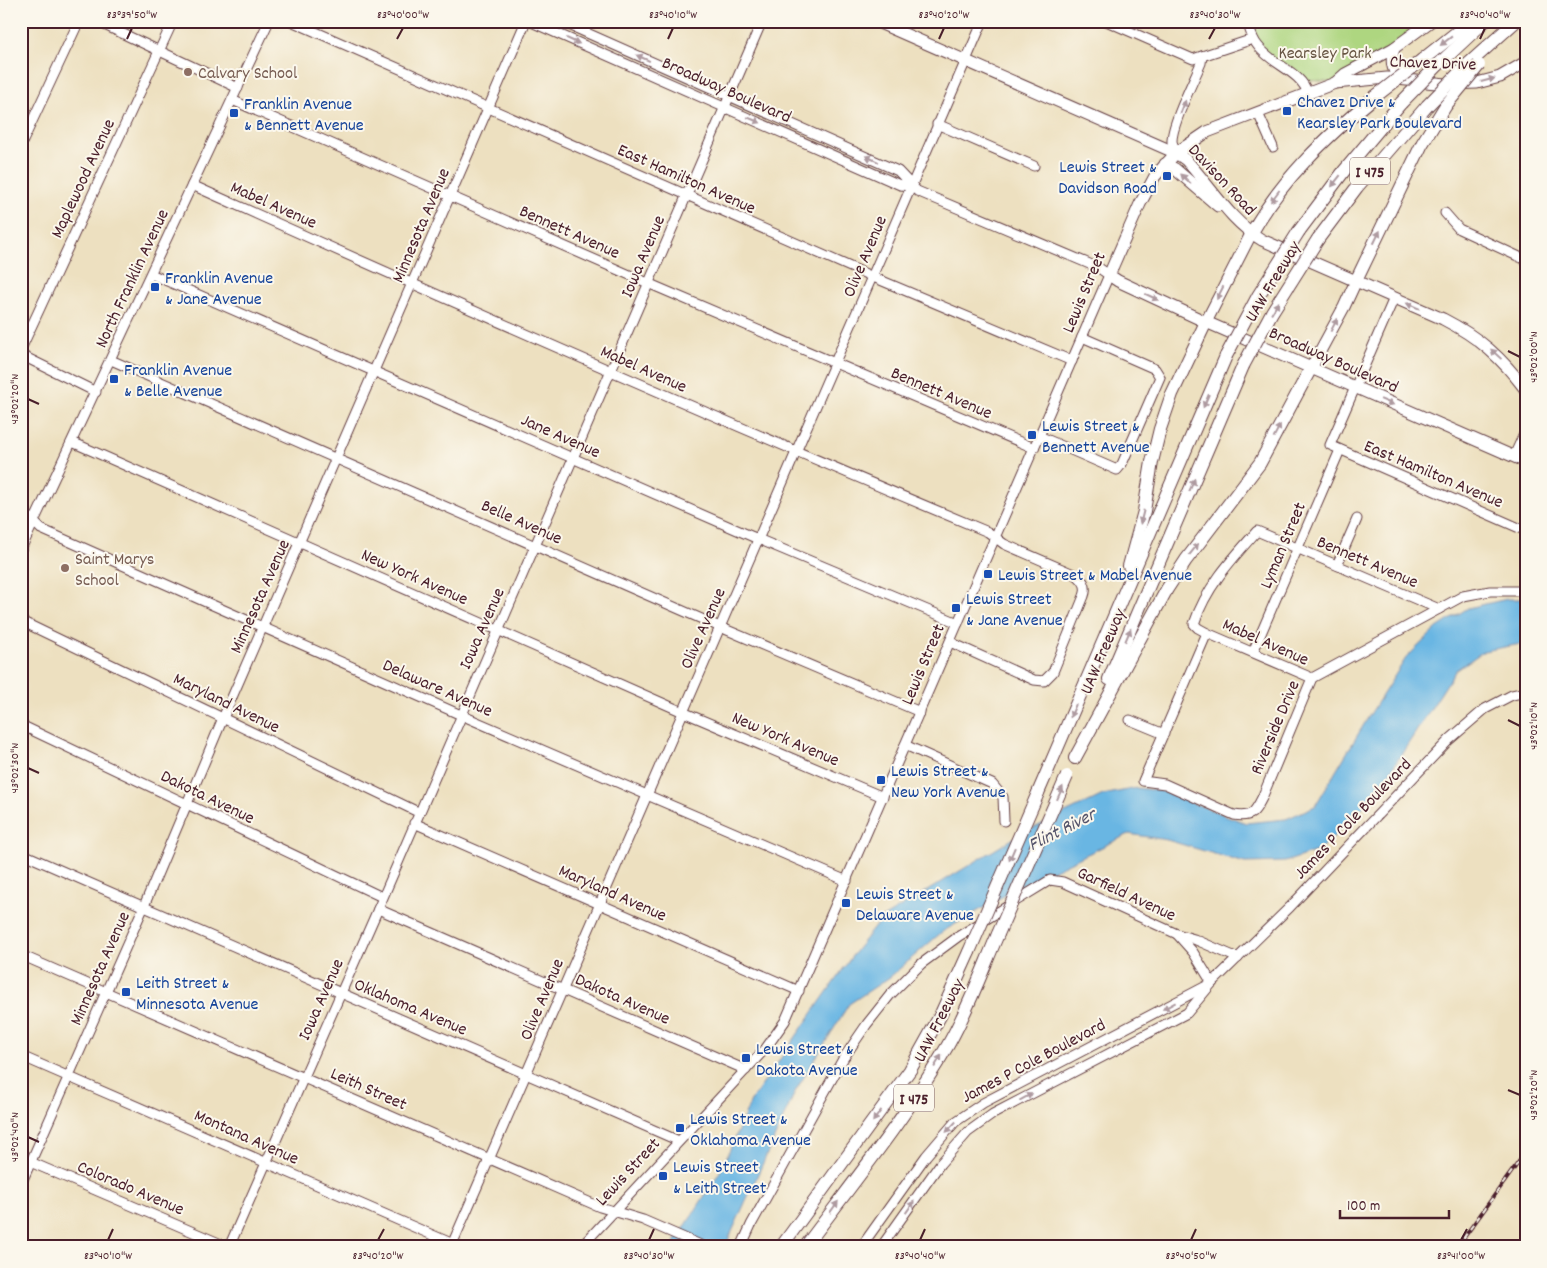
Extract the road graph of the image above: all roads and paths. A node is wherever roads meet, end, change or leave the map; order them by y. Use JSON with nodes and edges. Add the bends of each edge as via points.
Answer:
{"nodes":[{"id":1,"x":79,"y":21,"type":"edge"},
{"id":2,"x":96,"y":21,"type":"edge"},
{"id":3,"x":173,"y":21,"type":"edge"},
{"id":4,"x":270,"y":21,"type":"edge"},
{"id":5,"x":291,"y":21,"type":"edge"},
{"id":6,"x":527,"y":21,"type":"edge"},
{"id":7,"x":560,"y":21,"type":"edge"},
{"id":8,"x":762,"y":21,"type":"edge"},
{"id":9,"x":875,"y":21,"type":"edge"},
{"id":10,"x":983,"y":21,"type":"edge"},
{"id":11,"x":1106,"y":21,"type":"edge"},
{"id":12,"x":1247,"y":21,"type":"edge"},
{"id":13,"x":1431,"y":21,"type":"edge"},
{"id":14,"x":1471,"y":21,"type":"edge"},
{"id":15,"x":1485,"y":21,"type":"edge"},
{"id":16,"x":1517,"y":21,"type":"edge"},
{"id":17,"x":1253,"y":39,"type":"junction"},
{"id":18,"x":1394,"y":48,"type":"junction"},
{"id":19,"x":159,"y":51,"type":"junction"},
{"id":20,"x":1202,"y":56,"type":"junction"},
{"id":21,"x":966,"y":61,"type":"junction"},
{"id":22,"x":1526,"y":62,"type":"edge"},
{"id":23,"x":1400,"y":79,"type":"junction"},
{"id":24,"x":1335,"y":83,"type":"junction"},
{"id":25,"x":238,"y":88,"type":"junction"},
{"id":26,"x":1308,"y":94,"type":"junction"},
{"id":27,"x":729,"y":96,"type":"junction"},
{"id":28,"x":232,"y":100,"type":"junction"},
{"id":29,"x":489,"y":108,"type":"junction"},
{"id":30,"x":724,"y":108,"type":"junction"},
{"id":31,"x":1258,"y":113,"type":"junction"},
{"id":32,"x":937,"y":124,"type":"junction"},
{"id":33,"x":824,"y":137,"type":"junction"},
{"id":34,"x":21,"y":145,"type":"edge"},
{"id":35,"x":1272,"y":147,"type":"dead end"},
{"id":36,"x":819,"y":148,"type":"junction"},
{"id":37,"x":1176,"y":153,"type":"junction"},
{"id":38,"x":1165,"y":164,"type":"junction"},
{"id":39,"x":1034,"y":166,"type":"dead end"},
{"id":40,"x":192,"y":185,"type":"junction"},
{"id":41,"x":911,"y":186,"type":"junction"},
{"id":42,"x":686,"y":195,"type":"junction"},
{"id":43,"x":450,"y":196,"type":"junction"},
{"id":44,"x":1445,"y":213,"type":"dead end"},
{"id":45,"x":1234,"y":218,"type":"junction"},
{"id":46,"x":1251,"y":234,"type":"junction"},
{"id":47,"x":1526,"y":260,"type":"edge"},
{"id":48,"x":151,"y":274,"type":"junction"},
{"id":49,"x":1109,"y":275,"type":"junction"},
{"id":50,"x":873,"y":277,"type":"junction"},
{"id":51,"x":1356,"y":281,"type":"junction"},
{"id":52,"x":412,"y":283,"type":"junction"},
{"id":53,"x":648,"y":283,"type":"junction"},
{"id":54,"x":1394,"y":298,"type":"junction"},
{"id":55,"x":1206,"y":322,"type":"junction"},
{"id":56,"x":1082,"y":337,"type":"junction"},
{"id":57,"x":21,"y":349,"type":"edge"},
{"id":58,"x":21,"y":355,"type":"edge"},
{"id":59,"x":111,"y":360,"type":"junction"},
{"id":60,"x":1072,"y":361,"type":"junction"},
{"id":61,"x":835,"y":364,"type":"junction"},
{"id":62,"x":1311,"y":368,"type":"junction"},
{"id":63,"x":374,"y":371,"type":"junction"},
{"id":64,"x":610,"y":371,"type":"junction"},
{"id":65,"x":1356,"y":388,"type":"junction"},
{"id":66,"x":1526,"y":390,"type":"edge"},
{"id":67,"x":96,"y":392,"type":"junction"},
{"id":68,"x":1526,"y":430,"type":"edge"},
{"id":69,"x":1039,"y":436,"type":"junction"},
{"id":70,"x":72,"y":442,"type":"junction"},
{"id":71,"x":1034,"y":448,"type":"junction"},
{"id":72,"x":1340,"y":450,"type":"junction"},
{"id":73,"x":796,"y":452,"type":"junction"},
{"id":74,"x":1514,"y":456,"type":"junction"},
{"id":75,"x":337,"y":458,"type":"junction"},
{"id":76,"x":572,"y":458,"type":"junction"},
{"id":77,"x":1526,"y":462,"type":"edge"},
{"id":78,"x":21,"y":513,"type":"edge"},
{"id":79,"x":1357,"y":519,"type":"dead end"},
{"id":80,"x":34,"y":522,"type":"junction"},
{"id":81,"x":1526,"y":530,"type":"edge"},
{"id":82,"x":996,"y":538,"type":"junction"},
{"id":83,"x":758,"y":540,"type":"junction"},
{"id":84,"x":300,"y":543,"type":"junction"},
{"id":85,"x":535,"y":545,"type":"junction"},
{"id":86,"x":21,"y":548,"type":"edge"},
{"id":87,"x":1298,"y":549,"type":"junction"},
{"id":88,"x":1337,"y":565,"type":"junction"},
{"id":89,"x":1526,"y":591,"type":"edge"},
{"id":90,"x":1439,"y":609,"type":"junction"},
{"id":91,"x":1113,"y":620,"type":"junction"},
{"id":92,"x":21,"y":621,"type":"edge"},
{"id":93,"x":958,"y":623,"type":"junction"},
{"id":94,"x":263,"y":627,"type":"junction"},
{"id":95,"x":720,"y":627,"type":"junction"},
{"id":96,"x":498,"y":630,"type":"junction"},
{"id":97,"x":1207,"y":632,"type":"junction"},
{"id":98,"x":950,"y":642,"type":"junction"},
{"id":99,"x":1253,"y":652,"type":"junction"},
{"id":100,"x":1312,"y":678,"type":"junction"},
{"id":101,"x":1526,"y":692,"type":"edge"},
{"id":102,"x":683,"y":712,"type":"junction"},
{"id":103,"x":920,"y":712,"type":"junction"},
{"id":104,"x":461,"y":715,"type":"junction"},
{"id":105,"x":223,"y":718,"type":"junction"},
{"id":106,"x":1130,"y":720,"type":"dead end"},
{"id":107,"x":21,"y":725,"type":"edge"},
{"id":108,"x":1164,"y":734,"type":"junction"},
{"id":109,"x":905,"y":746,"type":"junction"},
{"id":110,"x":1075,"y":758,"type":"junction"},
{"id":111,"x":646,"y":796,"type":"junction"},
{"id":112,"x":883,"y":797,"type":"junction"},
{"id":113,"x":187,"y":804,"type":"junction"},
{"id":114,"x":418,"y":812,"type":"junction"},
{"id":115,"x":1004,"y":821,"type":"dead end"},
{"id":116,"x":414,"y":823,"type":"junction"},
{"id":117,"x":21,"y":853,"type":"edge"},
{"id":118,"x":847,"y":881,"type":"junction"},
{"id":119,"x":382,"y":897,"type":"junction"},
{"id":120,"x":599,"y":904,"type":"junction"},
{"id":121,"x":144,"y":906,"type":"junction"},
{"id":122,"x":378,"y":909,"type":"junction"},
{"id":123,"x":1177,"y":934,"type":"junction"},
{"id":124,"x":21,"y":955,"type":"edge"},
{"id":125,"x":1238,"y":958,"type":"junction"},
{"id":126,"x":1212,"y":983,"type":"junction"},
{"id":127,"x":563,"y":990,"type":"junction"},
{"id":128,"x":799,"y":991,"type":"junction"},
{"id":129,"x":106,"y":992,"type":"junction"},
{"id":130,"x":340,"y":993,"type":"junction"},
{"id":131,"x":21,"y":1056,"type":"edge"},
{"id":132,"x":746,"y":1070,"type":"junction"},
{"id":133,"x":526,"y":1074,"type":"junction"},
{"id":134,"x":69,"y":1076,"type":"junction"},
{"id":135,"x":303,"y":1077,"type":"junction"},
{"id":136,"x":679,"y":1141,"type":"junction"},
{"id":137,"x":21,"y":1158,"type":"edge"},
{"id":138,"x":489,"y":1158,"type":"junction"},
{"id":139,"x":31,"y":1162,"type":"junction"},
{"id":140,"x":266,"y":1162,"type":"junction"},
{"id":141,"x":21,"y":1184,"type":"edge"},
{"id":142,"x":614,"y":1211,"type":"junction"},
{"id":143,"x":454,"y":1246,"type":"edge"},
{"id":144,"x":229,"y":1247,"type":"edge"},
{"id":145,"x":581,"y":1247,"type":"edge"},
{"id":146,"x":705,"y":1247,"type":"edge"},
{"id":147,"x":741,"y":1247,"type":"edge"},
{"id":148,"x":781,"y":1247,"type":"edge"},
{"id":149,"x":805,"y":1247,"type":"edge"},
{"id":150,"x":861,"y":1247,"type":"edge"},
{"id":151,"x":882,"y":1247,"type":"edge"}],
"edges":[{"from":1,"to":34,"type":"street"},
{"from":2,"to":19,"type":"street"},
{"from":3,"to":19,"type":"street","name":"Maplewood Avenue"},
{"from":4,"to":25,"type":"street","name":"North Franklin Avenue"},
{"from":5,"to":29,"type":"street","name":"East Hamilton Avenue"},
{"from":6,"to":29,"type":"street","name":"Minnesota Avenue"},
{"from":6,"to":30,"type":"street","name":"Broadway Boulevard","one_way":true},
{"from":27,"to":7,"type":"street","name":"Broadway Boulevard","one_way":true},
{"from":8,"to":27,"type":"street","name":"Iowa Avenue"},
{"from":9,"to":21,"type":"main road","name":"Davison Road"},
{"from":10,"to":21,"type":"street","name":"Olive Avenue"},
{"from":11,"to":20,"type":"street","via":[[1193,59]]},
{"from":12,"to":17,"type":"street"},
{"from":13,"to":18,"type":"main road","name":"Chavez Drive"},
{"from":14,"to":46,"type":"highway","one_way":true,"bridge":true,"via":[[1342,124],[1272,201]]},
{"from":15,"to":91,"type":"highway","name":"UAW Freeway","number":"I 475","one_way":true,"bridge":true,"via":[[1401,103],[1344,171],[1299,231],[1261,290],[1226,356]]},
{"from":51,"to":16,"type":"highway","one_way":true,"bridge":true,"via":[[1422,144],[1446,105]]},
{"from":110,"to":16,"type":"highway","name":"UAW Freeway","number":"I 475","one_way":true,"bridge":true,"via":[[1243,366],[1272,312],[1318,239],[1357,187],[1427,106]]},
{"from":17,"to":20,"type":"street"},
{"from":17,"to":26,"type":"street","via":[[1268,57],[1301,80]]},
{"from":18,"to":23,"type":"main road","via":[[1392,63]]},
{"from":18,"to":24,"type":"main road","name":"Chavez Drive","via":[[1345,74]]},
{"from":19,"to":25,"type":"street"},
{"from":19,"to":57,"type":"street","name":"Maplewood Avenue"},
{"from":37,"to":20,"type":"street","one_way":true,"via":[[1173,135]]},
{"from":21,"to":32,"type":"street","name":"Olive Avenue"},
{"from":21,"to":37,"type":"main road","name":"Davison Road"},
{"from":23,"to":22,"type":"main road","name":"Chavez Drive","one_way":true,"via":[[1446,84],[1477,83],[1500,77]]},
{"from":23,"to":24,"type":"main road","name":"Chavez Drive"},
{"from":24,"to":26,"type":"main road","name":"Chavez Drive"},
{"from":25,"to":28,"type":"street","name":"North Franklin Avenue"},
{"from":26,"to":31,"type":"main road","name":"Lewis Street"},
{"from":27,"to":30,"type":"street","name":"Iowa Avenue"},
{"from":27,"to":33,"type":"street","name":"Broadway Boulevard"},
{"from":28,"to":40,"type":"street","name":"North Franklin Avenue"},
{"from":28,"to":43,"type":"street","name":"Bennett Avenue"},
{"from":29,"to":42,"type":"street","name":"East Hamilton Avenue"},
{"from":29,"to":43,"type":"street","name":"Minnesota Avenue"},
{"from":30,"to":36,"type":"street","name":"Broadway Boulevard","one_way":true},
{"from":30,"to":42,"type":"street","name":"Iowa Avenue"},
{"from":31,"to":35,"type":"street"},
{"from":31,"to":37,"type":"main road","name":"Lewis Street","via":[[1207,132]]},
{"from":32,"to":39,"type":"street"},
{"from":32,"to":41,"type":"street","name":"Olive Avenue"},
{"from":33,"to":36,"type":"street"},
{"from":41,"to":33,"type":"street","name":"Broadway Boulevard","one_way":true,"via":[[898,171]]},
{"from":36,"to":41,"type":"street","name":"Broadway Boulevard","via":[[900,185]]},
{"from":37,"to":38,"type":"main road","name":"Lewis Street"},
{"from":37,"to":45,"type":"main road","name":"Davison Road","via":[[1200,174]]},
{"from":45,"to":38,"type":"main road","one_way":true},
{"from":38,"to":49,"type":"main road","name":"Lewis Street","via":[[1146,193]]},
{"from":40,"to":48,"type":"street","name":"North Franklin Avenue"},
{"from":40,"to":52,"type":"street","name":"Mabel Avenue"},
{"from":41,"to":49,"type":"street","name":"Broadway Boulevard","via":[[1100,268]]},
{"from":41,"to":50,"type":"street","name":"Olive Avenue"},
{"from":42,"to":50,"type":"street","name":"East Hamilton Avenue"},
{"from":42,"to":53,"type":"street","name":"Iowa Avenue"},
{"from":43,"to":52,"type":"street","name":"Minnesota Avenue"},
{"from":43,"to":53,"type":"street","name":"Bennett Avenue"},
{"from":44,"to":47,"type":"street","via":[[1459,229]]},
{"from":45,"to":46,"type":"main road","name":"Davison Road"},
{"from":46,"to":51,"type":"main road","name":"Davison Road"},
{"from":46,"to":55,"type":"main road","one_way":true},
{"from":48,"to":59,"type":"street","name":"North Franklin Avenue"},
{"from":48,"to":63,"type":"street","name":"Jane Avenue"},
{"from":49,"to":55,"type":"main road","name":"Broadway Boulevard","one_way":true},
{"from":49,"to":56,"type":"street","name":"Lewis Street"},
{"from":50,"to":60,"type":"street","name":"East Hamilton Avenue"},
{"from":50,"to":61,"type":"street","name":"Olive Avenue"},
{"from":51,"to":54,"type":"main road","name":"Davison Road"},
{"from":62,"to":51,"type":"main road","one_way":true},
{"from":52,"to":63,"type":"street","name":"Minnesota Avenue"},
{"from":52,"to":64,"type":"street","name":"Mabel Avenue"},
{"from":53,"to":61,"type":"street","name":"Bennett Avenue"},
{"from":53,"to":64,"type":"street","name":"Iowa Avenue"},
{"from":54,"to":65,"type":"street"},
{"from":66,"to":54,"type":"main road","name":"Davison Road","one_way":true,"via":[[1502,360],[1481,341]]},
{"from":55,"to":62,"type":"main road","name":"Broadway Boulevard"},
{"from":55,"to":91,"type":"highway","one_way":true,"via":[[1172,394],[1160,429],[1142,518]]},
{"from":56,"to":60,"type":"street","name":"Lewis Street"},
{"from":56,"to":69,"type":"street","via":[[1155,369],[1160,377],[1117,470]]},
{"from":58,"to":67,"type":"street"},
{"from":59,"to":67,"type":"street","name":"North Franklin Avenue"},
{"from":59,"to":75,"type":"street","name":"Belle Avenue"},
{"from":60,"to":69,"type":"street","name":"Lewis Street"},
{"from":61,"to":71,"type":"street","name":"Bennett Avenue"},
{"from":61,"to":73,"type":"street","name":"Olive Avenue"},
{"from":62,"to":65,"type":"main road","name":"Broadway Boulevard"},
{"from":110,"to":62,"type":"highway","one_way":true,"via":[[1167,588],[1256,468]]},
{"from":63,"to":75,"type":"street","name":"Minnesota Avenue"},
{"from":63,"to":76,"type":"street","name":"Jane Avenue"},
{"from":64,"to":73,"type":"street","name":"Mabel Avenue"},
{"from":64,"to":76,"type":"street","name":"Iowa Avenue"},
{"from":65,"to":72,"type":"street","name":"East Hamilton Avenue","via":[[1330,445]]},
{"from":65,"to":74,"type":"main road","name":"Broadway Boulevard","one_way":true},
{"from":67,"to":70,"type":"street","name":"North Franklin Avenue"},
{"from":68,"to":74,"type":"street"},
{"from":69,"to":71,"type":"street","name":"Lewis Street"},
{"from":70,"to":80,"type":"street","name":"North Franklin Avenue"},
{"from":70,"to":84,"type":"street","name":"New York Avenue"},
{"from":71,"to":82,"type":"street","name":"Lewis Street"},
{"from":72,"to":81,"type":"street","name":"East Hamilton Avenue"},
{"from":72,"to":87,"type":"street","name":"Lyman Street"},
{"from":73,"to":82,"type":"street","name":"Mabel Avenue"},
{"from":73,"to":83,"type":"street","name":"Olive Avenue"},
{"from":74,"to":77,"type":"main road","name":"Broadway Boulevard"},
{"from":75,"to":84,"type":"street","name":"Minnesota Avenue"},
{"from":75,"to":85,"type":"street","name":"Belle Avenue"},
{"from":76,"to":83,"type":"street","name":"Jane Avenue"},
{"from":76,"to":85,"type":"street","name":"Iowa Avenue"},
{"from":78,"to":80,"type":"street","name":"Delaware Avenue"},
{"from":79,"to":88,"type":"street"},
{"from":80,"to":86,"type":"street","name":"North Franklin Avenue"},
{"from":80,"to":94,"type":"street","name":"Delaware Avenue","via":[[41,529]]},
{"from":82,"to":93,"type":"street","name":"Lewis Street"},
{"from":82,"to":98,"type":"street","name":"Mabel Avenue","via":[[1083,580],[1086,590],[1053,672],[1044,681],[1034,680]]},
{"from":83,"to":93,"type":"street","name":"Jane Avenue"},
{"from":83,"to":95,"type":"street","name":"Olive Avenue"},
{"from":84,"to":94,"type":"street","name":"Minnesota Avenue"},
{"from":84,"to":96,"type":"street","name":"New York Avenue"},
{"from":85,"to":95,"type":"street","name":"Belle Avenue"},
{"from":85,"to":96,"type":"street","name":"Iowa Avenue"},
{"from":87,"to":88,"type":"street","name":"Bennett Avenue"},
{"from":87,"to":97,"type":"street","name":"Bennett Avenue","via":[[1257,531],[1214,583],[1199,609],[1194,624]]},
{"from":87,"to":99,"type":"street","name":"Lyman Street"},
{"from":88,"to":90,"type":"street","name":"Bennett Avenue"},
{"from":89,"to":90,"type":"street","name":"Riverside Drive","via":[[1490,591],[1463,596]]},
{"from":90,"to":100,"type":"street","name":"Riverside Drive"},
{"from":91,"to":148,"type":"highway","name":"UAW Freeway","number":"I 475","one_way":true,"bridge":true,"via":[[940,1016],[910,1070]]},
{"from":92,"to":105,"type":"street","name":"Maryland Avenue"},
{"from":93,"to":98,"type":"street","name":"Lewis Street"},
{"from":94,"to":104,"type":"street","name":"Delaware Avenue"},
{"from":94,"to":105,"type":"street","name":"Minnesota Avenue"},
{"from":95,"to":102,"type":"street","name":"Olive Avenue"},
{"from":95,"to":103,"type":"street","name":"Belle Avenue"},
{"from":96,"to":102,"type":"street","name":"New York Avenue"},
{"from":96,"to":104,"type":"street","name":"Iowa Avenue"},
{"from":97,"to":99,"type":"street","name":"Mabel Avenue"},
{"from":97,"to":108,"type":"street"},
{"from":98,"to":103,"type":"street","name":"Lewis Street"},
{"from":99,"to":100,"type":"street","name":"Mabel Avenue"},
{"from":100,"to":108,"type":"street","name":"Riverside Drive","via":[[1262,798],[1250,815],[1234,815],[1165,784],[1143,781]]},
{"from":101,"to":125,"type":"street","name":"James P Cole Boulevard","via":[[1512,695],[1485,709],[1450,740]]},
{"from":102,"to":111,"type":"street","name":"Olive Avenue"},
{"from":102,"to":112,"type":"street","name":"New York Avenue"},
{"from":103,"to":109,"type":"street","name":"Lewis Street"},
{"from":104,"to":111,"type":"street","name":"Delaware Avenue"},
{"from":104,"to":114,"type":"street","name":"Iowa Avenue"},
{"from":105,"to":113,"type":"street","name":"Minnesota Avenue"},
{"from":105,"to":114,"type":"street","name":"Maryland Avenue"},
{"from":106,"to":108,"type":"street"},
{"from":107,"to":113,"type":"street","name":"Dakota Avenue"},
{"from":109,"to":112,"type":"street","name":"Lewis Street"},
{"from":109,"to":115,"type":"street","via":[[992,784],[1003,797]]},
{"from":149,"to":110,"type":"highway","name":"UAW Freeway","number":"I 475","one_way":true,"bridge":true,"via":[[925,1083],[958,1025]]},
{"from":111,"to":118,"type":"street","name":"Delaware Avenue"},
{"from":111,"to":120,"type":"street","name":"Olive Avenue"},
{"from":112,"to":118,"type":"street","name":"Lewis Street"},
{"from":113,"to":119,"type":"street","name":"Dakota Avenue"},
{"from":113,"to":121,"type":"street","name":"Minnesota Avenue"},
{"from":114,"to":116,"type":"street","name":"Iowa Avenue"},
{"from":116,"to":119,"type":"street","name":"Iowa Avenue"},
{"from":116,"to":120,"type":"street","name":"Maryland Avenue"},
{"from":117,"to":121,"type":"street","name":"Oklahoma Avenue"},
{"from":118,"to":128,"type":"street","name":"Lewis Street"},
{"from":119,"to":122,"type":"street","name":"Iowa Avenue"},
{"from":120,"to":127,"type":"street","name":"Olive Avenue"},
{"from":120,"to":128,"type":"street","name":"Maryland Avenue"},
{"from":121,"to":129,"type":"street","name":"Minnesota Avenue"},
{"from":121,"to":130,"type":"street","name":"Oklahoma Avenue"},
{"from":122,"to":127,"type":"street","name":"Dakota Avenue"},
{"from":122,"to":130,"type":"street","name":"Iowa Avenue"},
{"from":123,"to":125,"type":"street"},
{"from":123,"to":126,"type":"street","name":"Garfield Avenue","via":[[1193,952]]},
{"from":123,"to":147,"type":"street","name":"Garfield Avenue","via":[[1063,882],[1050,880],[959,936],[921,964],[867,1024],[843,1059]]},
{"from":124,"to":129,"type":"street","name":"Leith Street"},
{"from":125,"to":126,"type":"street","name":"James P Cole Boulevard"},
{"from":126,"to":150,"type":"street","name":"James P Cole Boulevard","one_way":true,"via":[[983,1102],[955,1122],[926,1156]]},
{"from":151,"to":126,"type":"street","name":"James P Cole Boulevard","one_way":true,"via":[[940,1164],[968,1132],[993,1114],[1187,1013]]},
{"from":127,"to":132,"type":"street","name":"Dakota Avenue"},
{"from":127,"to":133,"type":"street","name":"Olive Avenue"},
{"from":128,"to":132,"type":"street","name":"Lewis Street","via":[[776,1035]]},
{"from":129,"to":134,"type":"street","name":"Minnesota Avenue"},
{"from":129,"to":135,"type":"street","name":"Leith Street"},
{"from":130,"to":133,"type":"street","name":"Oklahoma Avenue"},
{"from":130,"to":135,"type":"street","name":"Iowa Avenue"},
{"from":131,"to":134,"type":"street","name":"Montana Avenue"},
{"from":132,"to":136,"type":"street","name":"Lewis Street"},
{"from":133,"to":136,"type":"street","name":"Oklahoma Avenue"},
{"from":133,"to":138,"type":"street","name":"Olive Avenue"},
{"from":134,"to":139,"type":"street","name":"Minnesota Avenue"},
{"from":134,"to":140,"type":"street","name":"Montana Avenue"},
{"from":135,"to":138,"type":"street","name":"Leith Street"},
{"from":135,"to":140,"type":"street","name":"Iowa Avenue"},
{"from":136,"to":142,"type":"street","name":"Lewis Street"},
{"from":137,"to":139,"type":"street","name":"Colorado Avenue"},
{"from":138,"to":142,"type":"street","name":"Leith Street"},
{"from":138,"to":143,"type":"street","name":"Olive Avenue"},
{"from":139,"to":141,"type":"street","name":"Minnesota Avenue"},
{"from":139,"to":144,"type":"street","name":"Colorado Avenue"},
{"from":140,"to":143,"type":"street","name":"Montana Avenue"},
{"from":140,"to":144,"type":"street","name":"Iowa Avenue"},
{"from":142,"to":145,"type":"street","name":"Lewis Street"},
{"from":142,"to":146,"type":"street","name":"Leith Street","via":[[644,1220]]}]}
